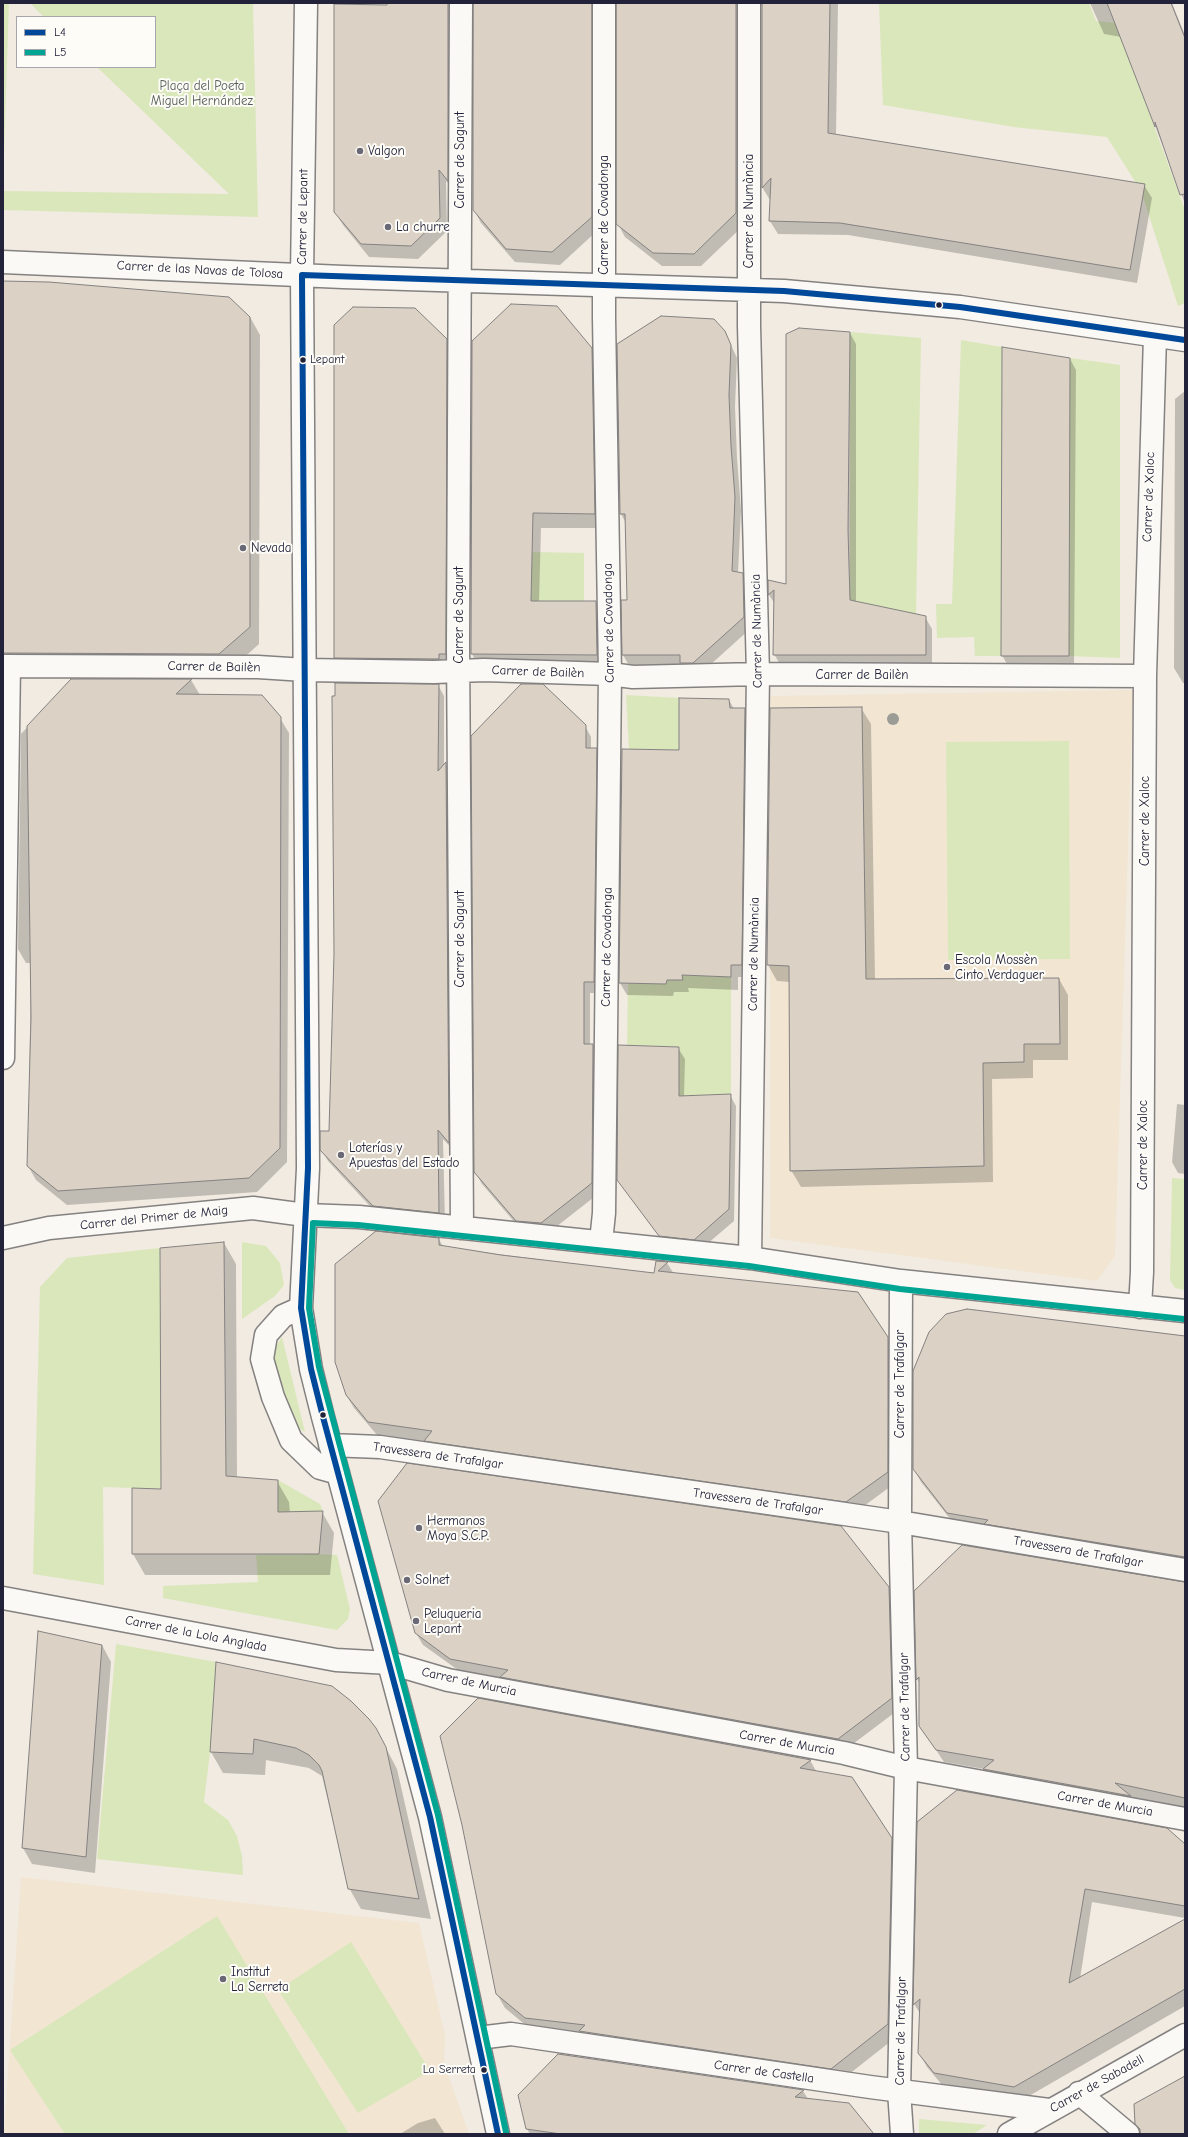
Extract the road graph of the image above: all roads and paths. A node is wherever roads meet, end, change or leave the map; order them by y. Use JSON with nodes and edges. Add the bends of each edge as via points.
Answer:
{"nodes":[{"id":1,"x":306,"y":3,"type":"edge"},
{"id":2,"x":461,"y":3,"type":"edge"},
{"id":3,"x":604,"y":3,"type":"edge"},
{"id":4,"x":749,"y":3,"type":"edge"},
{"id":5,"x":3,"y":262,"type":"edge"},
{"id":6,"x":302,"y":275,"type":"junction"},
{"id":7,"x":459,"y":280,"type":"junction"},
{"id":8,"x":604,"y":286,"type":"junction"},
{"id":9,"x":749,"y":290,"type":"junction"},
{"id":10,"x":1155,"y":336,"type":"junction"},
{"id":11,"x":1185,"y":340,"type":"edge"},
{"id":12,"x":6,"y":666,"type":"edge"},
{"id":13,"x":305,"y":670,"type":"junction"},
{"id":14,"x":459,"y":671,"type":"junction"},
{"id":15,"x":610,"y":674,"type":"junction"},
{"id":16,"x":758,"y":674,"type":"junction"},
{"id":17,"x":1145,"y":676,"type":"junction"},
{"id":18,"x":3,"y":1058,"type":"edge"},
{"id":19,"x":305,"y":1215,"type":"junction"},
{"id":20,"x":462,"y":1228,"type":"junction"},
{"id":21,"x":3,"y":1238,"type":"edge"},
{"id":22,"x":601,"y":1242,"type":"junction"},
{"id":23,"x":750,"y":1258,"type":"junction"},
{"id":24,"x":901,"y":1281,"type":"junction"},
{"id":25,"x":1140,"y":1307,"type":"junction"},
{"id":26,"x":300,"y":1308,"type":"junction"},
{"id":27,"x":1185,"y":1311,"type":"edge"},
{"id":28,"x":330,"y":1445,"type":"junction"},
{"id":29,"x":338,"y":1473,"type":"junction"},
{"id":30,"x":900,"y":1522,"type":"junction"},
{"id":31,"x":1185,"y":1570,"type":"edge"},
{"id":32,"x":3,"y":1598,"type":"edge"},
{"id":33,"x":390,"y":1663,"type":"junction"},
{"id":34,"x":906,"y":1768,"type":"junction"},
{"id":35,"x":1185,"y":1818,"type":"edge"},
{"id":36,"x":1185,"y":2035,"type":"edge"},
{"id":37,"x":478,"y":2038,"type":"junction"},
{"id":38,"x":899,"y":2091,"type":"junction"},
{"id":39,"x":1079,"y":2093,"type":"junction"},
{"id":40,"x":1049,"y":2110,"type":"junction"},
{"id":41,"x":498,"y":2134,"type":"edge"},
{"id":42,"x":902,"y":2134,"type":"edge"},
{"id":43,"x":1008,"y":2134,"type":"edge"},
{"id":44,"x":1128,"y":2134,"type":"edge"}],
"edges":[{"from":1,"to":6,"type":"street","name":"Carrer de Lepant"},
{"from":2,"to":7,"type":"street","name":"Carrer de Sagunt"},
{"from":3,"to":8,"type":"street","name":"Carrer de Covadonga"},
{"from":4,"to":9,"type":"street","name":"Carrer de Numància"},
{"from":5,"to":6,"type":"street","name":"Carrer de las Navas de Tolosa"},
{"from":6,"to":7,"type":"street","name":"Carrer de las Navas de Tolosa"},
{"from":6,"to":13,"type":"street","name":"Carrer de Lepant"},
{"from":7,"to":8,"type":"street","name":"Carrer de las Navas de Tolosa"},
{"from":7,"to":14,"type":"street","name":"Carrer de Sagunt"},
{"from":8,"to":9,"type":"street","name":"Carrer de las Navas de Tolosa"},
{"from":8,"to":15,"type":"street","name":"Carrer de Covadonga"},
{"from":9,"to":10,"type":"street","name":"Carrer de las Navas de Tolosa","via":[[960,307]]},
{"from":9,"to":16,"type":"street","name":"Carrer de Numància"},
{"from":10,"to":11,"type":"street","name":"Carrer de las Navas de Tolosa"},
{"from":10,"to":17,"type":"street","name":"Carrer de Xaloc"},
{"from":12,"to":13,"type":"street","name":"Carrer de Bailèn","via":[[219,666]]},
{"from":12,"to":18,"type":"street"},
{"from":13,"to":14,"type":"street","name":"Carrer de Bailèn"},
{"from":13,"to":19,"type":"street","name":"Carrer de Lepant","via":[[308,1168]]},
{"from":14,"to":15,"type":"street","name":"Carrer de Bailèn"},
{"from":14,"to":20,"type":"street","name":"Carrer de Sagunt"},
{"from":15,"to":16,"type":"street","name":"Carrer de Bailèn","via":[[633,677]]},
{"from":15,"to":22,"type":"street","name":"Carrer de Covadonga","via":[[604,1213]]},
{"from":16,"to":17,"type":"street","name":"Carrer de Bailèn"},
{"from":16,"to":23,"type":"street","name":"Carrer de Numància"},
{"from":17,"to":25,"type":"street","name":"Carrer de Xaloc"},
{"from":19,"to":20,"type":"street","name":"Carrer del Primer de Maig","via":[[359,1217]]},
{"from":19,"to":21,"type":"street","name":"Carrer del Primer de Maig","via":[[253,1208],[49,1228]]},
{"from":19,"to":26,"type":"street","name":"Carrer de Lepant","via":[[304,1272]]},
{"from":20,"to":22,"type":"street","name":"Carrer del Primer de Maig"},
{"from":22,"to":23,"type":"street","name":"Carrer del Primer de Maig"},
{"from":23,"to":24,"type":"street","name":"Carrer del Primer de Maig"},
{"from":24,"to":25,"type":"street","name":"Carrer del Primer de Maig"},
{"from":24,"to":30,"type":"street","name":"Carrer de Trafalgar"},
{"from":25,"to":27,"type":"street","name":"Carrer del Primer de Maig"},
{"from":26,"to":28,"type":"street","name":"Carrer de Lepant","via":[[311,1369]]},
{"from":26,"to":29,"type":"street","via":[[283,1316],[266,1334],[262,1359],[273,1397],[291,1440],[320,1468]]},
{"from":28,"to":29,"type":"street","name":"Carrer de Lepant"},
{"from":28,"to":30,"type":"street","name":"Travessera de Trafalgar","via":[[380,1447]]},
{"from":29,"to":33,"type":"street","name":"Carrer de Lepant"},
{"from":30,"to":31,"type":"street","name":"Travessera de Trafalgar"},
{"from":30,"to":34,"type":"street","name":"Carrer de Trafalgar"},
{"from":32,"to":33,"type":"street","name":"Carrer de la Lola Anglada","via":[[336,1660]]},
{"from":33,"to":34,"type":"street","name":"Carrer de Murcia","via":[[448,1680],[836,1752]]},
{"from":33,"to":37,"type":"street","name":"Carrer de Lepant","via":[[430,1817]]},
{"from":34,"to":35,"type":"street","name":"Carrer de Murcia"},
{"from":34,"to":38,"type":"street","name":"Carrer de Trafalgar"},
{"from":36,"to":39,"type":"street","name":"Carrer de Sabadell"},
{"from":37,"to":38,"type":"street","name":"Carrer de Castella","via":[[511,2034]]},
{"from":37,"to":41,"type":"street","name":"Carrer de Lepant"},
{"from":38,"to":40,"type":"street","name":"Carrer de Castella"},
{"from":38,"to":42,"type":"street","name":"Carrer de Trafalgar"},
{"from":39,"to":40,"type":"street","name":"Carrer de Sabadell"},
{"from":39,"to":44,"type":"street"},
{"from":40,"to":43,"type":"street","name":"Carrer de Sabadell"}]}
